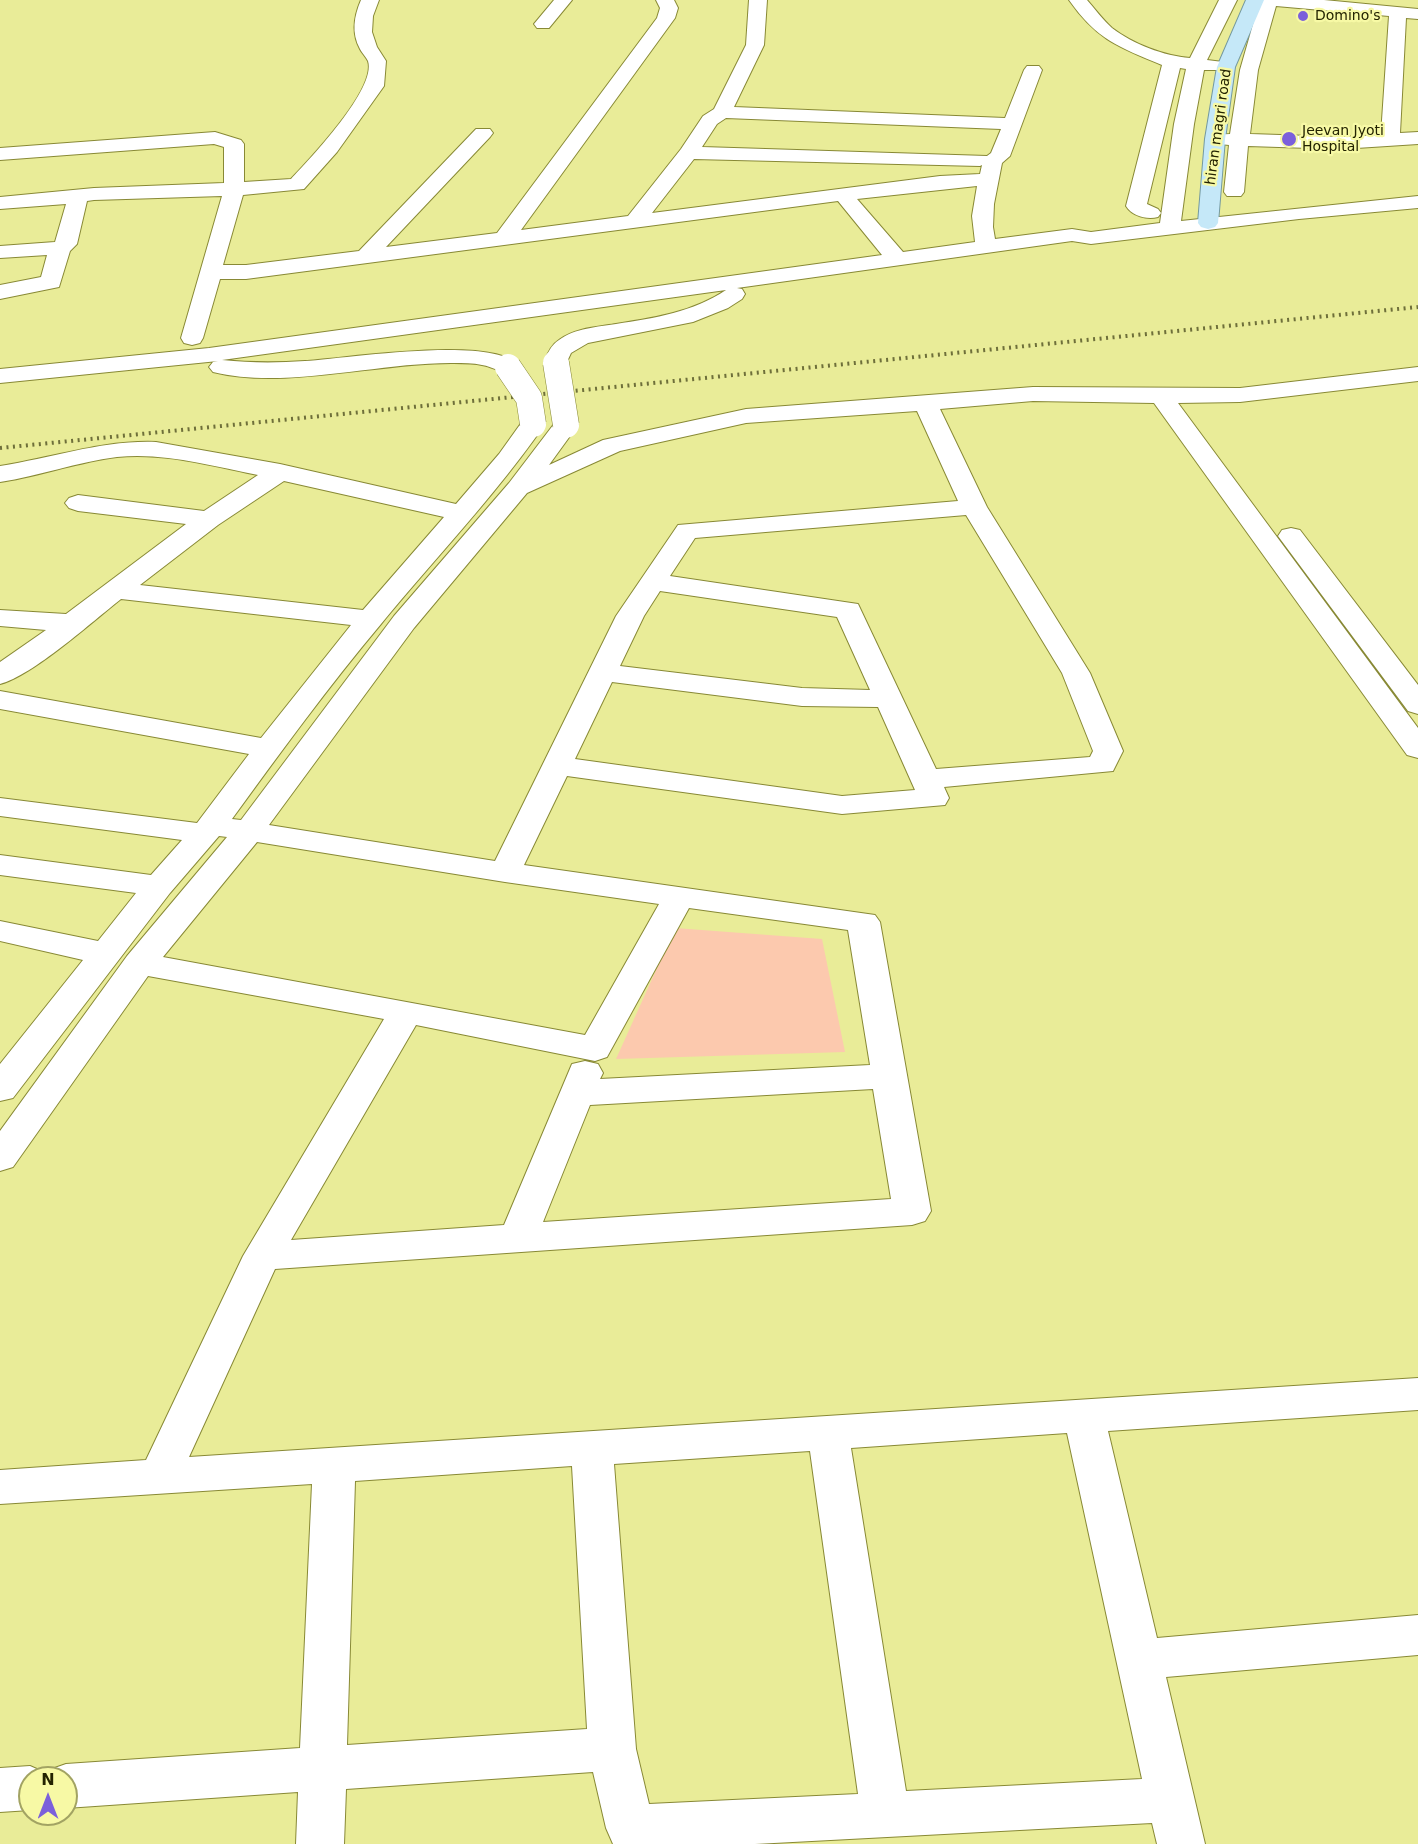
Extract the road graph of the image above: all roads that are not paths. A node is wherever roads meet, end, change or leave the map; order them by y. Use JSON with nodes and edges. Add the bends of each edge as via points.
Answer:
{"nodes":[{"id":1,"x":370,"y":0,"type":"edge"},
{"id":2,"x":563,"y":0,"type":"edge"},
{"id":3,"x":665,"y":0,"type":"edge"},
{"id":4,"x":758,"y":0,"type":"edge"},
{"id":5,"x":1078,"y":0,"type":"edge"},
{"id":6,"x":1228,"y":0,"type":"edge"},
{"id":7,"x":1255,"y":0,"type":"edge"},
{"id":8,"x":1269,"y":0,"type":"edge"},
{"id":9,"x":1398,"y":12,"type":"junction"},
{"id":10,"x":1418,"y":14,"type":"edge"},
{"id":11,"x":543,"y":24,"type":"dead end"},
{"id":12,"x":1183,"y":63,"type":"junction"},
{"id":13,"x":1226,"y":67,"type":"junction"},
{"id":14,"x":1249,"y":69,"type":"junction"},
{"id":15,"x":1033,"y":70,"type":"dead end"},
{"id":16,"x":722,"y":112,"type":"junction"},
{"id":17,"x":1012,"y":123,"type":"junction"},
{"id":18,"x":483,"y":133,"type":"dead end"},
{"id":19,"x":1418,"y":138,"type":"edge"},
{"id":20,"x":1215,"y":139,"type":"junction"},
{"id":21,"x":1240,"y":140,"type":"junction"},
{"id":22,"x":1390,"y":140,"type":"junction"},
{"id":23,"x":688,"y":153,"type":"junction"},
{"id":24,"x":0,"y":154,"type":"edge"},
{"id":25,"x":992,"y":170,"type":"junction"},
{"id":26,"x":1211,"y":180,"type":"junction"},
{"id":27,"x":234,"y":189,"type":"junction"},
{"id":28,"x":1234,"y":192,"type":"junction"},
{"id":29,"x":844,"y":196,"type":"junction"},
{"id":30,"x":78,"y":197,"type":"junction"},
{"id":31,"x":1418,"y":202,"type":"edge"},
{"id":32,"x":0,"y":203,"type":"edge"},
{"id":33,"x":1299,"y":213,"type":"junction"},
{"id":34,"x":635,"y":221,"type":"junction"},
{"id":35,"x":1149,"y":222,"type":"junction"},
{"id":36,"x":1208,"y":223,"type":"junction"},
{"id":37,"x":1170,"y":227,"type":"junction"},
{"id":38,"x":504,"y":238,"type":"junction"},
{"id":39,"x":1091,"y":238,"type":"junction"},
{"id":40,"x":988,"y":247,"type":"junction"},
{"id":41,"x":60,"y":248,"type":"junction"},
{"id":42,"x":0,"y":252,"type":"edge"},
{"id":43,"x":366,"y":256,"type":"junction"},
{"id":44,"x":898,"y":260,"type":"junction"},
{"id":45,"x":210,"y":272,"type":"junction"},
{"id":46,"x":0,"y":292,"type":"edge"},
{"id":47,"x":734,"y":294,"type":"junction"},
{"id":48,"x":507,"y":314,"type":"junction"},
{"id":49,"x":192,"y":338,"type":"junction"},
{"id":50,"x":0,"y":357,"type":"edge"},
{"id":51,"x":219,"y":366,"type":"junction"},
{"id":52,"x":1418,"y":375,"type":"edge"},
{"id":53,"x":0,"y":376,"type":"edge"},
{"id":54,"x":0,"y":388,"type":"edge"},
{"id":55,"x":1173,"y":396,"type":"junction"},
{"id":56,"x":925,"y":403,"type":"junction"},
{"id":57,"x":280,"y":472,"type":"junction"},
{"id":58,"x":0,"y":474,"type":"edge"},
{"id":59,"x":518,"y":488,"type":"junction"},
{"id":60,"x":78,"y":503,"type":"dead end"},
{"id":61,"x":974,"y":507,"type":"junction"},
{"id":62,"x":462,"y":513,"type":"junction"},
{"id":63,"x":209,"y":519,"type":"junction"},
{"id":64,"x":652,"y":582,"type":"junction"},
{"id":65,"x":116,"y":590,"type":"junction"},
{"id":66,"x":0,"y":618,"type":"edge"},
{"id":67,"x":370,"y":619,"type":"junction"},
{"id":68,"x":72,"y":623,"type":"junction"},
{"id":69,"x":603,"y":672,"type":"junction"},
{"id":70,"x":0,"y":675,"type":"edge"},
{"id":71,"x":889,"y":699,"type":"junction"},
{"id":72,"x":0,"y":700,"type":"edge"},
{"id":73,"x":1418,"y":705,"type":"edge"},
{"id":74,"x":269,"y":748,"type":"junction"},
{"id":75,"x":1418,"y":749,"type":"edge"},
{"id":76,"x":557,"y":766,"type":"junction"},
{"id":77,"x":925,"y":779,"type":"junction"},
{"id":78,"x":0,"y":807,"type":"edge"},
{"id":79,"x":208,"y":829,"type":"junction"},
{"id":80,"x":249,"y":831,"type":"junction"},
{"id":81,"x":0,"y":865,"type":"edge"},
{"id":82,"x":505,"y":872,"type":"junction"},
{"id":83,"x":159,"y":886,"type":"junction"},
{"id":84,"x":679,"y":897,"type":"junction"},
{"id":85,"x":0,"y":932,"type":"edge"},
{"id":86,"x":123,"y":959,"type":"junction"},
{"id":87,"x":406,"y":1012,"type":"junction"},
{"id":88,"x":595,"y":1049,"type":"junction"},
{"id":89,"x":890,"y":1076,"type":"junction"},
{"id":90,"x":3,"y":1080,"type":"edge"},
{"id":91,"x":577,"y":1093,"type":"junction"},
{"id":92,"x":0,"y":1158,"type":"edge"},
{"id":93,"x":518,"y":1238,"type":"junction"},
{"id":94,"x":262,"y":1256,"type":"junction"},
{"id":95,"x":1418,"y":1394,"type":"edge"},
{"id":96,"x":1084,"y":1416,"type":"junction"},
{"id":97,"x":828,"y":1433,"type":"junction"},
{"id":98,"x":592,"y":1449,"type":"junction"},
{"id":99,"x":334,"y":1466,"type":"junction"},
{"id":100,"x":159,"y":1477,"type":"junction"},
{"id":101,"x":0,"y":1487,"type":"edge"},
{"id":102,"x":1418,"y":1635,"type":"edge"},
{"id":103,"x":1139,"y":1659,"type":"junction"},
{"id":104,"x":612,"y":1749,"type":"junction"},
{"id":105,"x":323,"y":1770,"type":"junction"},
{"id":106,"x":78,"y":1785,"type":"edge"},
{"id":107,"x":18,"y":1789,"type":"edge"},
{"id":108,"x":0,"y":1790,"type":"edge"},
{"id":109,"x":1171,"y":1800,"type":"junction"},
{"id":110,"x":885,"y":1814,"type":"junction"},
{"id":111,"x":631,"y":1836,"type":"edge"},
{"id":112,"x":321,"y":1844,"type":"edge"},
{"id":113,"x":1181,"y":1844,"type":"edge"}],
"edges":[{"from":1,"to":27,"type":"street","via":[[362,36],[377,61],[377,73],[375,86],[360,107],[297,185]]},
{"from":2,"to":11,"type":"street"},
{"from":3,"to":38,"type":"street","via":[[669,8],[666,18]]},
{"from":4,"to":16,"type":"street","via":[[755,45]]},
{"from":5,"to":12,"type":"street","via":[[1104,30],[1120,41]]},
{"from":6,"to":12,"type":"street"},
{"from":7,"to":13,"type":"main road","name":"hiran magri road"},
{"from":8,"to":9,"type":"street"},
{"from":8,"to":14,"type":"street"},
{"from":9,"to":10,"type":"street"},
{"from":9,"to":22,"type":"street"},
{"from":12,"to":13,"type":"street"},
{"from":12,"to":35,"type":"street"},
{"from":12,"to":37,"type":"street","via":[[1184,124]]},
{"from":13,"to":14,"type":"street"},
{"from":13,"to":20,"type":"main road","name":"hiran magri road"},
{"from":14,"to":21,"type":"street"},
{"from":15,"to":17,"type":"street"},
{"from":16,"to":17,"type":"street"},
{"from":16,"to":23,"type":"street","via":[[710,120]]},
{"from":17,"to":25,"type":"street"},
{"from":18,"to":43,"type":"street"},
{"from":19,"to":22,"type":"street"},
{"from":20,"to":21,"type":"street"},
{"from":20,"to":26,"type":"main road","name":"hiran magri road"},
{"from":21,"to":22,"type":"street"},
{"from":21,"to":28,"type":"street"},
{"from":23,"to":25,"type":"street"},
{"from":23,"to":34,"type":"street"},
{"from":24,"to":27,"type":"street","via":[[214,138],[234,144]]},
{"from":25,"to":29,"type":"street"},
{"from":25,"to":40,"type":"street","via":[[982,218]]},
{"from":26,"to":28,"type":"street"},
{"from":26,"to":36,"type":"main road","name":"hiran magri road"},
{"from":27,"to":30,"type":"street"},
{"from":27,"to":45,"type":"street"},
{"from":28,"to":33,"type":"street"},
{"from":29,"to":34,"type":"street"},
{"from":29,"to":44,"type":"street"},
{"from":30,"to":32,"type":"street"},
{"from":30,"to":41,"type":"street","via":[[66,244]]},
{"from":31,"to":33,"type":"street"},
{"from":33,"to":36,"type":"street"},
{"from":34,"to":38,"type":"street"},
{"from":35,"to":37,"type":"street"},
{"from":35,"to":39,"type":"street"},
{"from":36,"to":37,"type":"street"},
{"from":38,"to":43,"type":"street"},
{"from":39,"to":40,"type":"street","via":[[1072,235]]},
{"from":39,"to":47,"type":"street","via":[[1084,244]]},
{"from":40,"to":44,"type":"street"},
{"from":41,"to":42,"type":"street"},
{"from":41,"to":46,"type":"street","via":[[51,282]]},
{"from":43,"to":45,"type":"street","via":[[246,272]]},
{"from":44,"to":48,"type":"street"},
{"from":45,"to":49,"type":"street"},
{"from":47,"to":51,"type":"street"},
{"from":47,"to":59,"type":"street","bridge":true,"via":[[704,312],[586,336],[559,350],[556,363],[566,425]]},
{"from":48,"to":49,"type":"street","via":[[428,314]]},
{"from":48,"to":53,"type":"street","via":[[209,355]]},
{"from":49,"to":50,"type":"street"},
{"from":51,"to":54,"type":"street"},
{"from":51,"to":62,"type":"street","bridge":true,"via":[[269,370],[457,357],[496,360],[508,367],[529,398],[533,424]]},
{"from":52,"to":55,"type":"street","via":[[1240,395]]},
{"from":55,"to":56,"type":"street","via":[[1033,394]]},
{"from":55,"to":73,"type":"street"},
{"from":55,"to":75,"type":"street"},
{"from":56,"to":59,"type":"street","via":[[746,416],[612,446]]},
{"from":56,"to":61,"type":"street"},
{"from":57,"to":58,"type":"street","via":[[154,449],[117,450]]},
{"from":57,"to":62,"type":"street"},
{"from":57,"to":63,"type":"street"},
{"from":59,"to":80,"type":"street","via":[[404,622]]},
{"from":60,"to":63,"type":"street"},
{"from":61,"to":64,"type":"street","via":[[687,531]]},
{"from":61,"to":77,"type":"street","via":[[1077,673],[1107,751],[1102,765]]},
{"from":62,"to":67,"type":"street"},
{"from":63,"to":65,"type":"street"},
{"from":64,"to":69,"type":"street","via":[[630,616]]},
{"from":64,"to":71,"type":"street","via":[[848,609]]},
{"from":65,"to":67,"type":"street"},
{"from":65,"to":68,"type":"street"},
{"from":66,"to":68,"type":"street"},
{"from":67,"to":74,"type":"street"},
{"from":68,"to":70,"type":"street"},
{"from":69,"to":71,"type":"street","via":[[802,697]]},
{"from":69,"to":76,"type":"street"},
{"from":71,"to":77,"type":"street"},
{"from":72,"to":74,"type":"street"},
{"from":74,"to":79,"type":"street"},
{"from":76,"to":77,"type":"street","via":[[842,805],[934,798]]},
{"from":76,"to":82,"type":"street"},
{"from":78,"to":79,"type":"street"},
{"from":79,"to":80,"type":"street"},
{"from":79,"to":83,"type":"street"},
{"from":80,"to":82,"type":"street"},
{"from":80,"to":86,"type":"street"},
{"from":81,"to":83,"type":"street"},
{"from":82,"to":84,"type":"street"},
{"from":83,"to":86,"type":"street"},
{"from":84,"to":88,"type":"street"},
{"from":84,"to":89,"type":"street","via":[[863,922]]},
{"from":85,"to":86,"type":"street"},
{"from":86,"to":87,"type":"street"},
{"from":86,"to":90,"type":"street"},
{"from":86,"to":92,"type":"street"},
{"from":87,"to":88,"type":"street"},
{"from":87,"to":94,"type":"street"},
{"from":88,"to":91,"type":"street"},
{"from":89,"to":91,"type":"street"},
{"from":89,"to":93,"type":"street","via":[[912,1211]]},
{"from":91,"to":93,"type":"street"},
{"from":93,"to":94,"type":"street"},
{"from":94,"to":100,"type":"street"},
{"from":95,"to":96,"type":"street"},
{"from":96,"to":97,"type":"street"},
{"from":96,"to":103,"type":"street"},
{"from":97,"to":98,"type":"street"},
{"from":97,"to":110,"type":"street"},
{"from":98,"to":99,"type":"street"},
{"from":98,"to":104,"type":"street"},
{"from":99,"to":100,"type":"street"},
{"from":99,"to":105,"type":"street"},
{"from":100,"to":101,"type":"street"},
{"from":102,"to":103,"type":"street"},
{"from":103,"to":109,"type":"street"},
{"from":104,"to":105,"type":"street"},
{"from":104,"to":111,"type":"street"},
{"from":105,"to":106,"type":"street"},
{"from":105,"to":112,"type":"street"},
{"from":107,"to":108,"type":"street"},
{"from":109,"to":110,"type":"street"},
{"from":109,"to":113,"type":"street"},
{"from":110,"to":111,"type":"street"}]}
